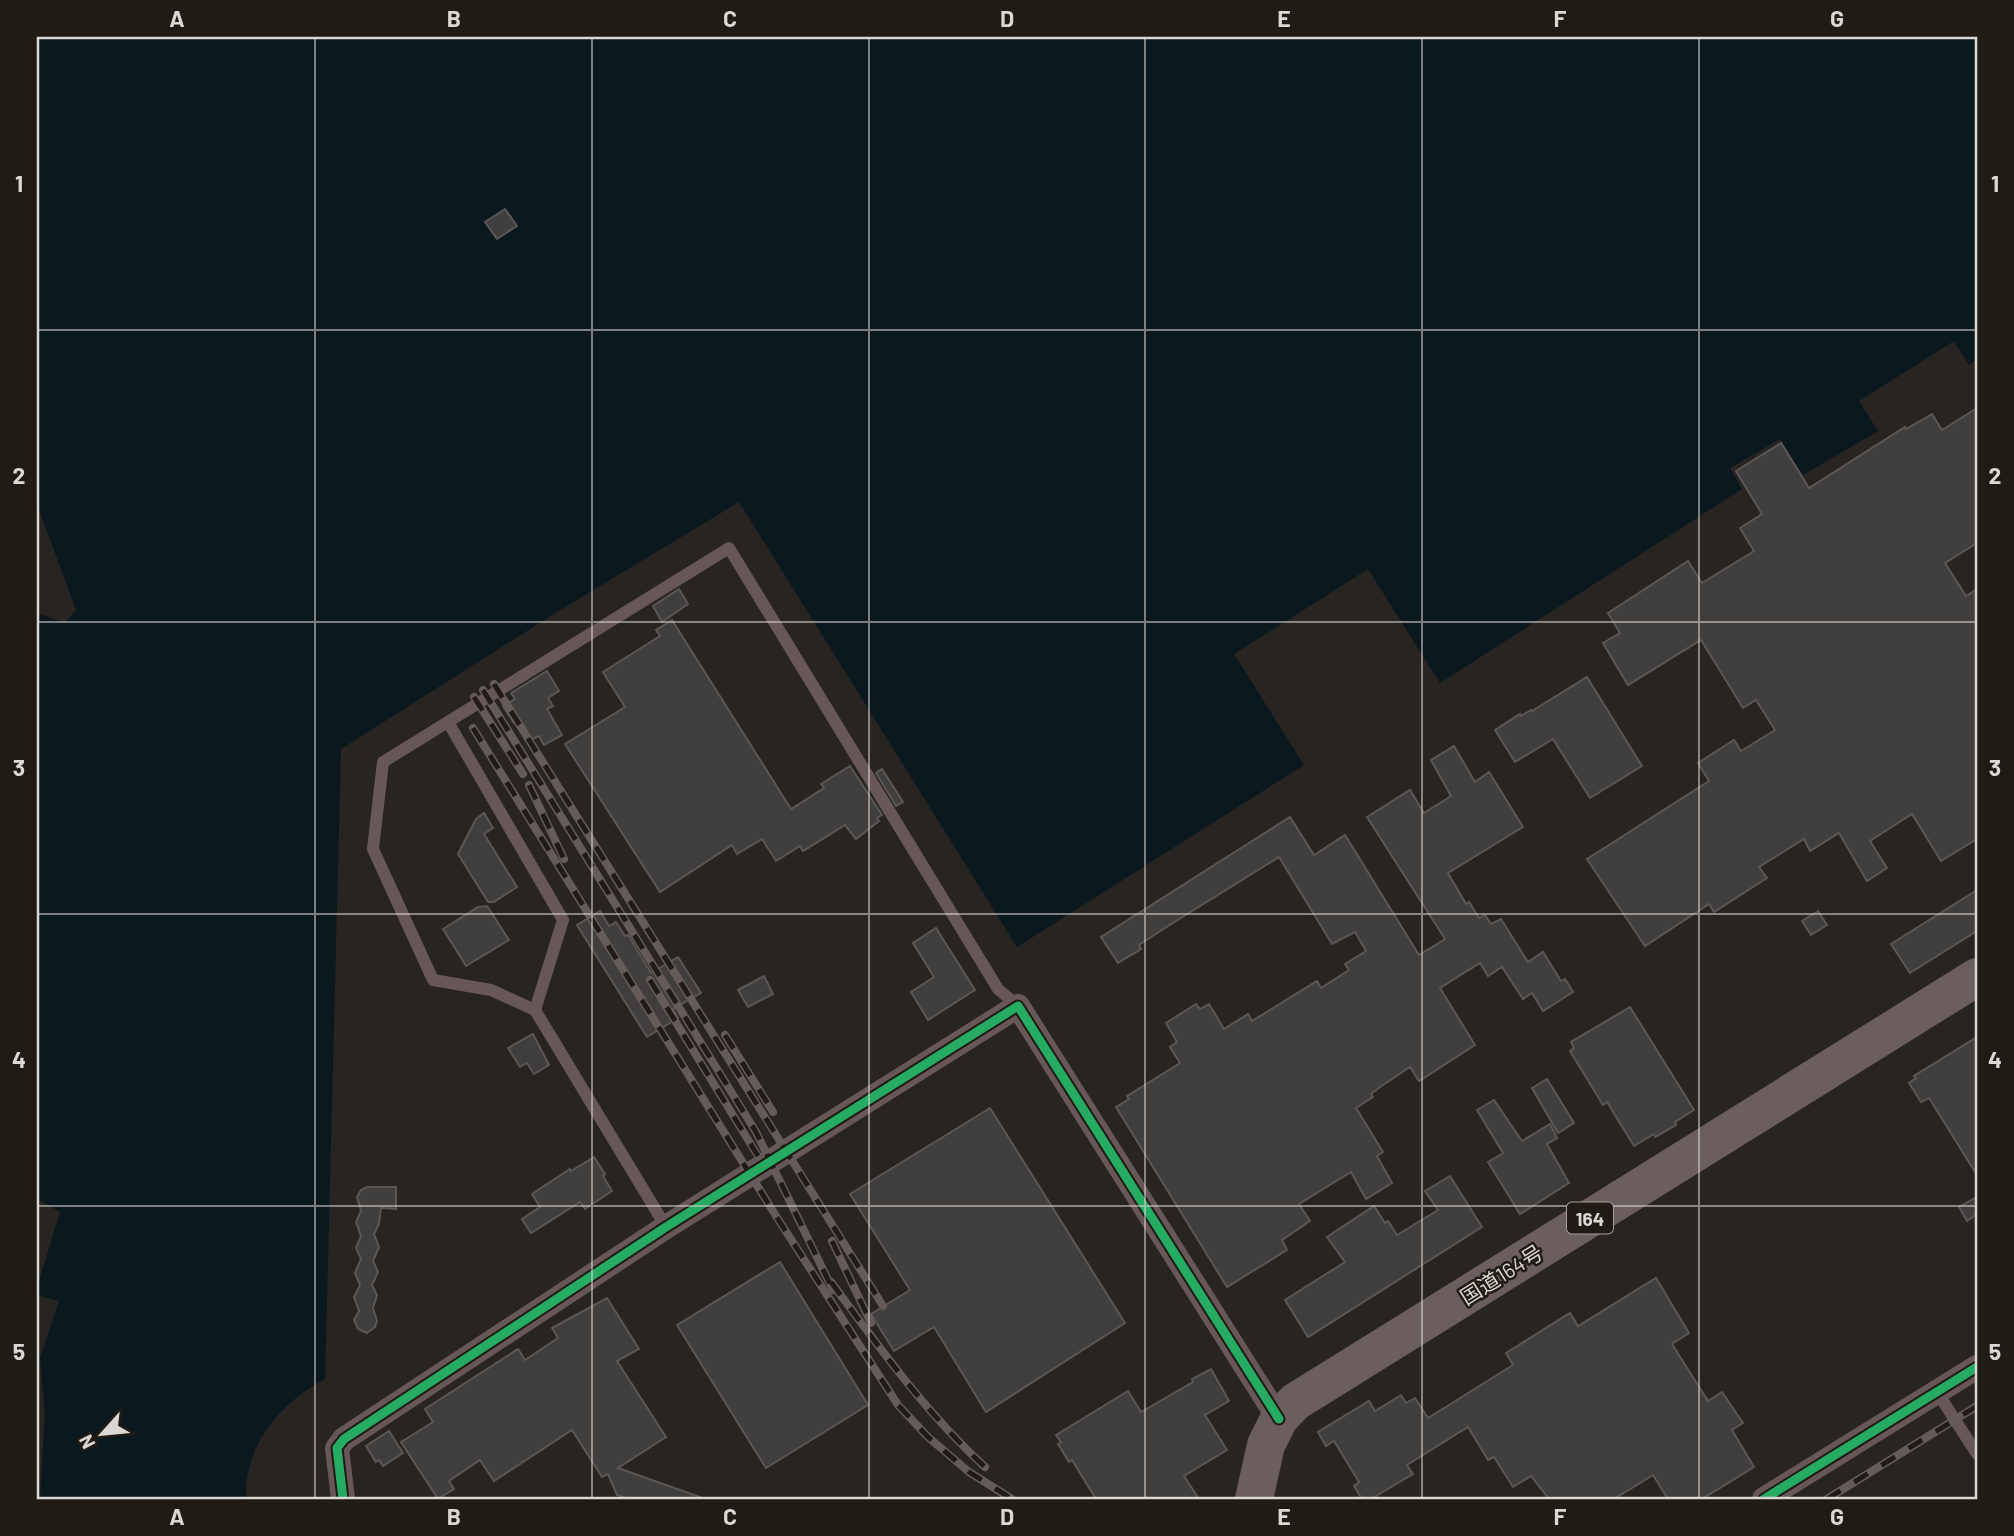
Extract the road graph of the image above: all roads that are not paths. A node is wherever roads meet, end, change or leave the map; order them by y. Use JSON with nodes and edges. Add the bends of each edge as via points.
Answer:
{"nodes":[{"id":1,"x":448,"y":723,"type":"junction"},
{"id":2,"x":1977,"y":977,"type":"edge"},
{"id":3,"x":1018,"y":1006,"type":"junction"},
{"id":4,"x":535,"y":1010,"type":"junction"},
{"id":5,"x":666,"y":1227,"type":"junction"},
{"id":6,"x":1977,"y":1367,"type":"edge"},
{"id":7,"x":1937,"y":1392,"type":"junction"},
{"id":8,"x":1279,"y":1419,"type":"junction"},
{"id":9,"x":1977,"y":1454,"type":"edge"},
{"id":10,"x":343,"y":1499,"type":"edge"},
{"id":11,"x":1254,"y":1499,"type":"edge"},
{"id":12,"x":1764,"y":1499,"type":"edge"}],
"edges":[{"from":1,"to":3,"type":"lane","via":[[729,548],[998,989]]},
{"from":1,"to":4,"type":"lane","via":[[563,920]]},
{"from":1,"to":4,"type":"lane","via":[[383,762],[373,849],[433,980],[491,990]]},
{"from":2,"to":8,"type":"highway","name":"国道164号","number":"164","via":[[1295,1402]]},
{"from":3,"to":5,"type":"street"},
{"from":3,"to":8,"type":"street"},
{"from":4,"to":5,"type":"lane"},
{"from":5,"to":10,"type":"street","via":[[344,1439],[337,1448]]},
{"from":6,"to":7,"type":"street"},
{"from":7,"to":9,"type":"lane"},
{"from":7,"to":12,"type":"street"},
{"from":8,"to":11,"type":"highway","name":"国道164号","number":"164","via":[[1266,1446]]}]}
